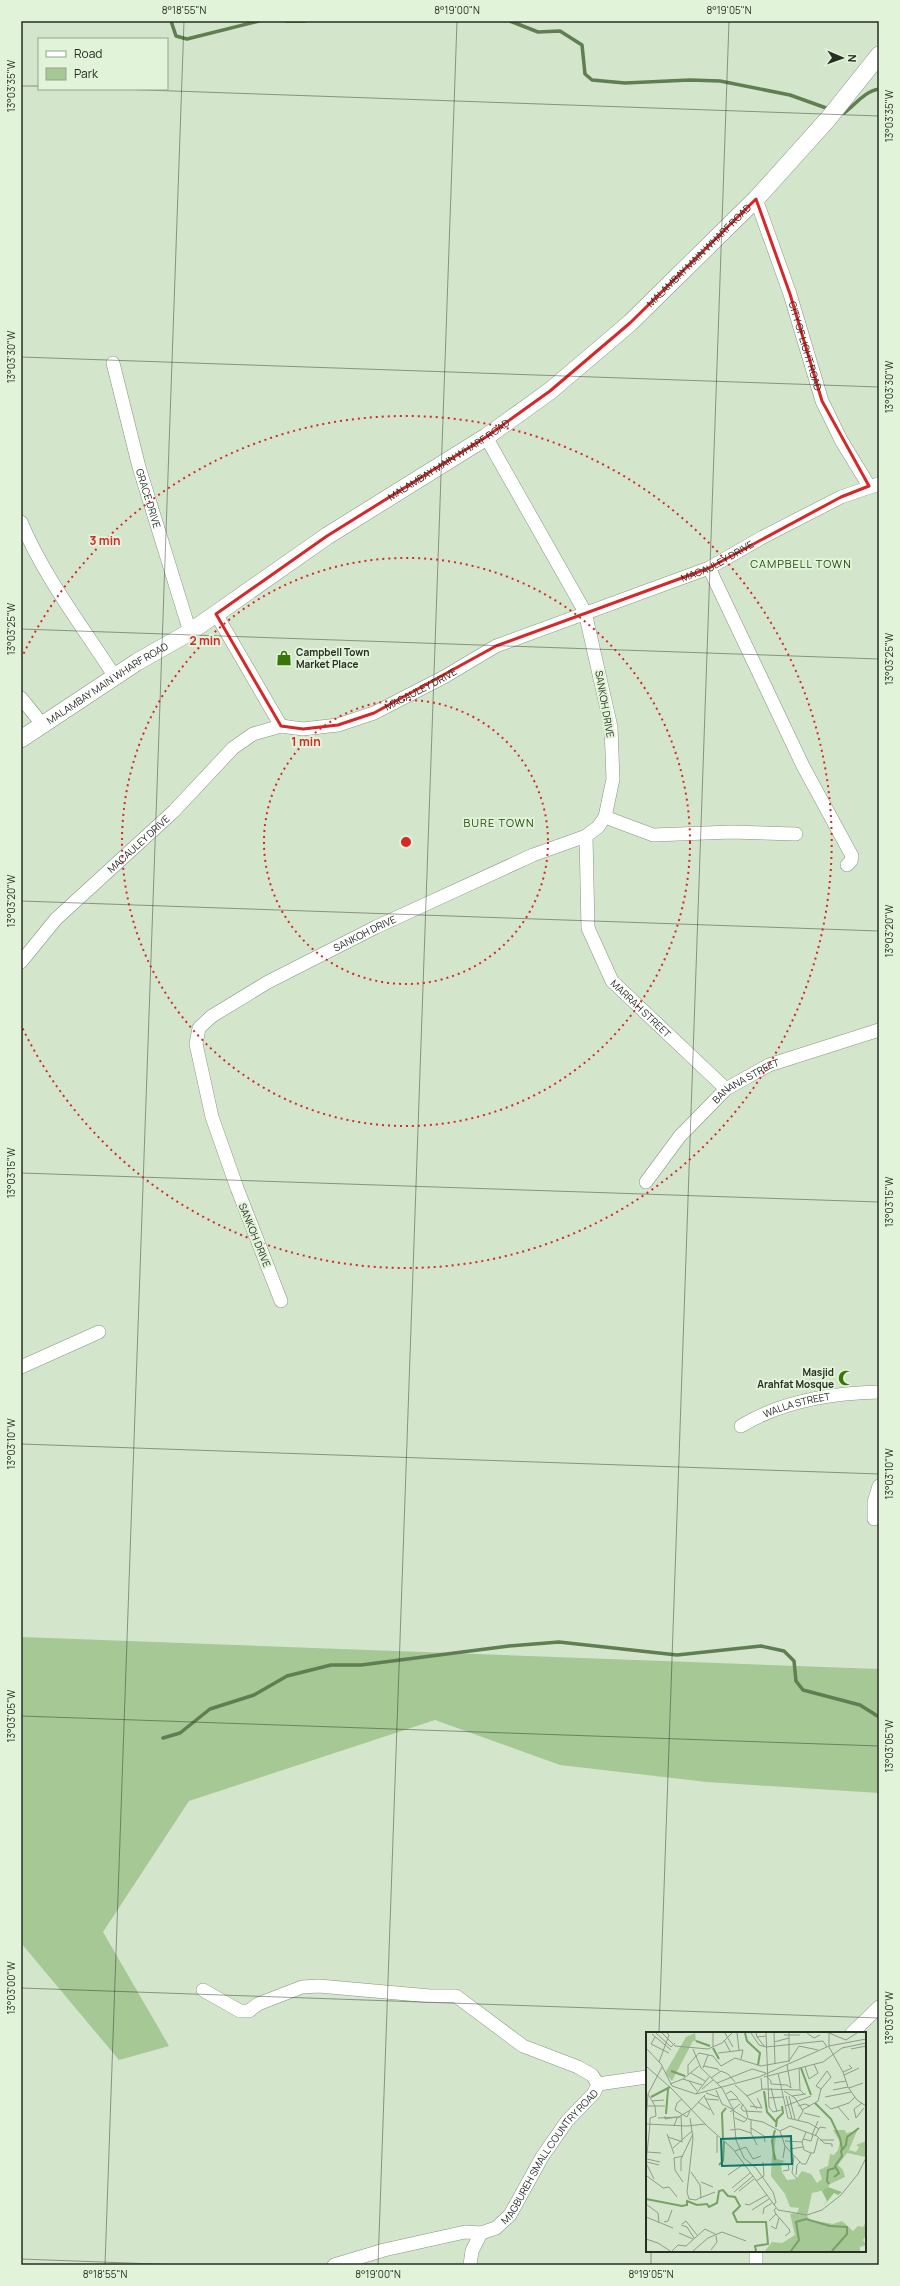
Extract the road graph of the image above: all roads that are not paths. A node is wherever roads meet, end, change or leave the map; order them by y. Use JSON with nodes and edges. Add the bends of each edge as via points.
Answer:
{"nodes":[{"id":1,"x":879,"y":55,"type":"edge"},
{"id":2,"x":756,"y":199,"type":"junction"},
{"id":3,"x":113,"y":363,"type":"dead end"},
{"id":4,"x":486,"y":437,"type":"junction"},
{"id":5,"x":874,"y":485,"type":"edge"},
{"id":6,"x":21,"y":522,"type":"edge"},
{"id":7,"x":709,"y":568,"type":"junction"},
{"id":8,"x":586,"y":612,"type":"junction"},
{"id":9,"x":216,"y":614,"type":"junction"},
{"id":10,"x":190,"y":632,"type":"junction"},
{"id":11,"x":115,"y":677,"type":"junction"},
{"id":12,"x":21,"y":698,"type":"edge"},
{"id":13,"x":42,"y":724,"type":"junction"},
{"id":14,"x":281,"y":726,"type":"junction"},
{"id":15,"x":21,"y":739,"type":"edge"},
{"id":16,"x":605,"y":817,"type":"junction"},
{"id":17,"x":796,"y":834,"type":"dead end"},
{"id":18,"x":586,"y":836,"type":"junction"},
{"id":19,"x":847,"y":865,"type":"dead end"},
{"id":20,"x":21,"y":962,"type":"edge"},
{"id":21,"x":879,"y":1030,"type":"edge"},
{"id":22,"x":726,"y":1089,"type":"junction"},
{"id":23,"x":646,"y":1182,"type":"dead end"},
{"id":24,"x":281,"y":1301,"type":"dead end"},
{"id":25,"x":99,"y":1332,"type":"dead end"},
{"id":26,"x":21,"y":1367,"type":"edge"},
{"id":27,"x":879,"y":1392,"type":"edge"},
{"id":28,"x":741,"y":1426,"type":"dead end"},
{"id":29,"x":879,"y":1486,"type":"edge"},
{"id":30,"x":874,"y":1519,"type":"dead end"},
{"id":31,"x":203,"y":1990,"type":"dead end"},
{"id":32,"x":879,"y":2008,"type":"edge"},
{"id":33,"x":853,"y":2032,"type":"edge"},
{"id":34,"x":646,"y":2078,"type":"edge"},
{"id":35,"x":598,"y":2084,"type":"junction"},
{"id":36,"x":480,"y":2233,"type":"junction"},
{"id":37,"x":756,"y":2252,"type":"edge"},
{"id":38,"x":334,"y":2265,"type":"edge"},
{"id":39,"x":470,"y":2265,"type":"edge"},
{"id":40,"x":756,"y":2265,"type":"edge"}],
"edges":[{"from":1,"to":2,"type":"street","name":"MALAMBAY MAIN WHARF ROAD","via":[[832,114]]},
{"from":2,"to":4,"type":"street","name":"MALAMBAY MAIN WHARF ROAD","via":[[624,327],[550,391]]},
{"from":2,"to":5,"type":"street","name":"CITY OF LIGHT ROAD","via":[[790,294],[822,401],[841,440]]},
{"from":3,"to":10,"type":"street","name":"GRACE DRIVE","via":[[139,467]]},
{"from":4,"to":8,"type":"street","name":"SANKOH DRIVE"},
{"from":4,"to":9,"type":"street","name":"MALAMBAY MAIN WHARF ROAD","via":[[327,536]]},
{"from":5,"to":7,"type":"street","name":"MACAULEY DRIVE","via":[[842,497]]},
{"from":6,"to":11,"type":"street","via":[[51,578]]},
{"from":7,"to":8,"type":"street","name":"MACAULEY DRIVE"},
{"from":7,"to":19,"type":"street","via":[[803,766],[852,856]]},
{"from":8,"to":14,"type":"street","name":"MACAULEY DRIVE","via":[[496,646],[444,677],[374,713],[338,725],[303,729]]},
{"from":8,"to":16,"type":"street","name":"SANKOH DRIVE","via":[[611,727],[613,779]]},
{"from":9,"to":10,"type":"street","name":"MALAMBAY MAIN WHARF ROAD"},
{"from":9,"to":14,"type":"street"},
{"from":10,"to":11,"type":"street","name":"MALAMBAY MAIN WHARF ROAD"},
{"from":11,"to":13,"type":"street","name":"MALAMBAY MAIN WHARF ROAD"},
{"from":12,"to":13,"type":"street"},
{"from":13,"to":15,"type":"street","name":"MALAMBAY MAIN WHARF ROAD"},
{"from":14,"to":20,"type":"street","name":"MACAULEY DRIVE","via":[[253,734],[233,748],[174,811],[56,919]]},
{"from":16,"to":17,"type":"street","via":[[653,835],[732,832]]},
{"from":16,"to":18,"type":"street","name":"SANKOH DRIVE","via":[[598,827]]},
{"from":18,"to":22,"type":"street","name":"MARRAH STREET","via":[[588,928],[612,981]]},
{"from":18,"to":24,"type":"street","name":"SANKOH DRIVE","via":[[533,855],[376,927],[268,982],[212,1016],[199,1028],[196,1044],[212,1116],[236,1188]]},
{"from":21,"to":22,"type":"street","name":"BANANA STREET","via":[[769,1065]]},
{"from":22,"to":23,"type":"street","name":"BANANA STREET","via":[[680,1136]]},
{"from":25,"to":26,"type":"street"},
{"from":27,"to":28,"type":"street","name":"WALLA STREET","via":[[858,1392],[790,1404],[760,1414]]},
{"from":29,"to":30,"type":"street","via":[[874,1502]]},
{"from":31,"to":35,"type":"street","via":[[240,2011],[249,2011],[258,2004],[302,1988],[319,1986],[456,1996],[523,2046],[578,2067],[592,2075]]},
{"from":32,"to":33,"type":"street"},
{"from":34,"to":35,"type":"street","name":"MAGBUREH SMALL COUNTRY ROAD"},
{"from":35,"to":36,"type":"street","name":"MAGBUREH SMALL COUNTRY ROAD","via":[[594,2093],[567,2121],[542,2158],[510,2215],[496,2228]]},
{"from":36,"to":38,"type":"street","name":"MAGBUREH SMALL COUNTRY ROAD","via":[[465,2232],[384,2250]]},
{"from":36,"to":39,"type":"street","via":[[472,2251]]},
{"from":37,"to":40,"type":"street"}]}
